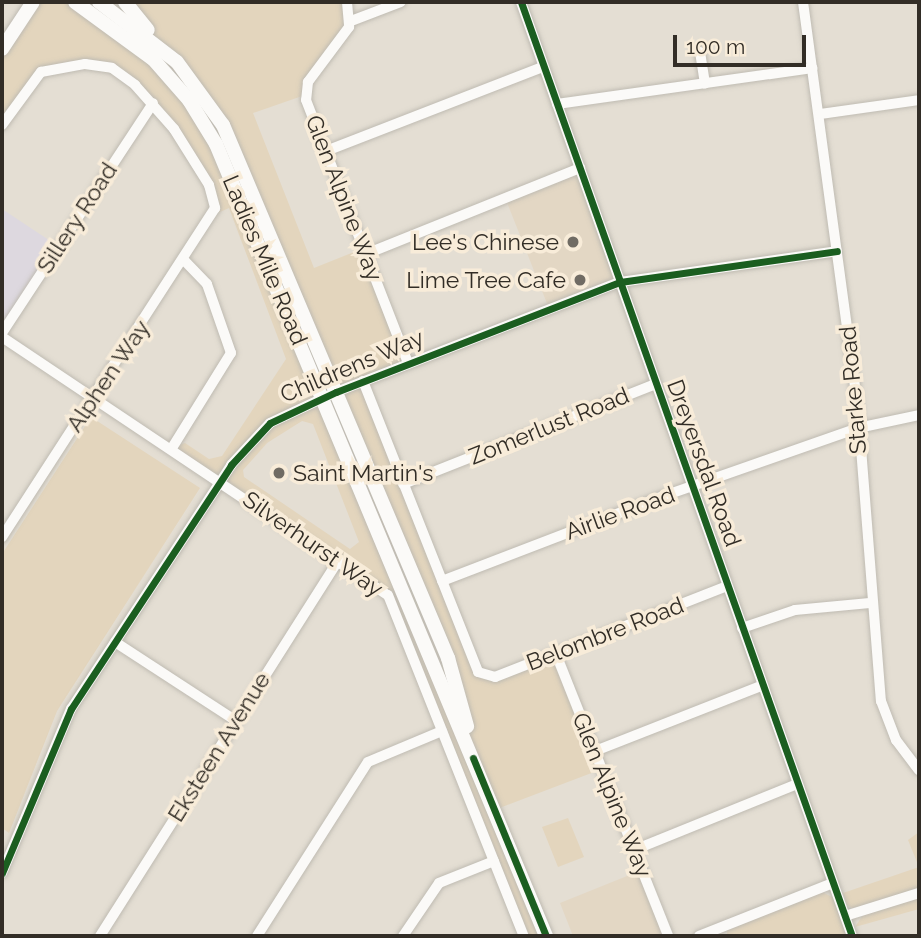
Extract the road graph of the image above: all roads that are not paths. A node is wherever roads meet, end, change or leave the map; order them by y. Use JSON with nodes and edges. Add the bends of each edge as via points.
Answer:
{"nodes":[{"id":1,"x":33,"y":2,"type":"edge"},
{"id":2,"x":75,"y":2,"type":"edge"},
{"id":3,"x":99,"y":2,"type":"edge"},
{"id":4,"x":125,"y":2,"type":"edge"},
{"id":5,"x":347,"y":2,"type":"edge"},
{"id":6,"x":401,"y":2,"type":"edge"},
{"id":7,"x":520,"y":2,"type":"edge"},
{"id":8,"x":803,"y":2,"type":"edge"},
{"id":9,"x":351,"y":21,"type":"junction"},
{"id":10,"x":2,"y":49,"type":"edge"},
{"id":11,"x":700,"y":52,"type":"dead end"},
{"id":12,"x":177,"y":62,"type":"junction"},
{"id":13,"x":543,"y":67,"type":"junction"},
{"id":14,"x":812,"y":68,"type":"junction"},
{"id":15,"x":705,"y":84,"type":"junction"},
{"id":16,"x":919,"y":100,"type":"edge"},
{"id":17,"x":153,"y":103,"type":"junction"},
{"id":18,"x":557,"y":104,"type":"junction"},
{"id":19,"x":820,"y":114,"type":"junction"},
{"id":20,"x":2,"y":125,"type":"edge"},
{"id":21,"x":326,"y":151,"type":"junction"},
{"id":22,"x":580,"y":168,"type":"junction"},
{"id":23,"x":837,"y":251,"type":"junction"},
{"id":24,"x":366,"y":254,"type":"junction"},
{"id":25,"x":184,"y":260,"type":"junction"},
{"id":26,"x":620,"y":282,"type":"junction"},
{"id":27,"x":2,"y":335,"type":"edge"},
{"id":28,"x":408,"y":363,"type":"junction"},
{"id":29,"x":363,"y":381,"type":"junction"},
{"id":30,"x":655,"y":384,"type":"junction"},
{"id":31,"x":329,"y":394,"type":"junction"},
{"id":32,"x":94,"y":398,"type":"junction"},
{"id":33,"x":919,"y":415,"type":"edge"},
{"id":34,"x":858,"y":428,"type":"junction"},
{"id":35,"x":172,"y":448,"type":"junction"},
{"id":36,"x":221,"y":481,"type":"junction"},
{"id":37,"x":403,"y":484,"type":"junction"},
{"id":38,"x":693,"y":488,"type":"junction"},
{"id":39,"x":2,"y":537,"type":"edge"},
{"id":40,"x":339,"y":559,"type":"junction"},
{"id":41,"x":442,"y":581,"type":"junction"},
{"id":42,"x":727,"y":586,"type":"junction"},
{"id":43,"x":870,"y":603,"type":"junction"},
{"id":44,"x":742,"y":628,"type":"junction"},
{"id":45,"x":115,"y":642,"type":"junction"},
{"id":46,"x":556,"y":654,"type":"junction"},
{"id":47,"x":763,"y":684,"type":"junction"},
{"id":48,"x":236,"y":721,"type":"junction"},
{"id":49,"x":442,"y":731,"type":"junction"},
{"id":50,"x":595,"y":751,"type":"junction"},
{"id":51,"x":919,"y":770,"type":"edge"},
{"id":52,"x":797,"y":784,"type":"junction"},
{"id":53,"x":634,"y":850,"type":"junction"},
{"id":54,"x":494,"y":861,"type":"junction"},
{"id":55,"x":2,"y":873,"type":"edge"},
{"id":56,"x":833,"y":883,"type":"junction"},
{"id":57,"x":919,"y":893,"type":"edge"},
{"id":58,"x":845,"y":916,"type":"junction"},
{"id":59,"x":100,"y":936,"type":"edge"},
{"id":60,"x":257,"y":936,"type":"edge"},
{"id":61,"x":403,"y":936,"type":"edge"},
{"id":62,"x":524,"y":936,"type":"edge"},
{"id":63,"x":546,"y":936,"type":"edge"},
{"id":64,"x":668,"y":936,"type":"edge"},
{"id":65,"x":699,"y":936,"type":"edge"},
{"id":66,"x":852,"y":936,"type":"edge"}],
"edges":[{"from":1,"to":10,"type":"main road"},
{"from":2,"to":31,"type":"main road","name":"Ladies Mile Road","via":[[153,59],[198,112]]},
{"from":3,"to":12,"type":"main road","name":"Ladies Mile Road"},
{"from":4,"to":12,"type":"main road"},
{"from":5,"to":9,"type":"street"},
{"from":6,"to":9,"type":"street"},
{"from":7,"to":13,"type":"street","name":"Dreyersdal Road"},
{"from":8,"to":14,"type":"street","name":"Starke Road"},
{"from":9,"to":21,"type":"street","name":"Glen Alpine Way","via":[[306,88],[306,103]]},
{"from":11,"to":15,"type":"street"},
{"from":12,"to":31,"type":"main road","name":"Ladies Mile Road","via":[[223,125]]},
{"from":13,"to":18,"type":"street","name":"Dreyersdal Road"},
{"from":13,"to":21,"type":"street"},
{"from":14,"to":15,"type":"street"},
{"from":14,"to":19,"type":"street","name":"Starke Road"},
{"from":15,"to":18,"type":"street"},
{"from":16,"to":19,"type":"street"},
{"from":17,"to":20,"type":"street","via":[[112,68],[49,68],[35,77]]},
{"from":17,"to":25,"type":"street","name":"Alphen Way","via":[[213,195],[213,215]]},
{"from":17,"to":27,"type":"street","name":"Sillery Road"},
{"from":18,"to":22,"type":"street","name":"Dreyersdal Road"},
{"from":19,"to":23,"type":"street","name":"Starke Road"},
{"from":21,"to":24,"type":"street","name":"Glen Alpine Way"},
{"from":22,"to":24,"type":"street"},
{"from":22,"to":26,"type":"street","name":"Dreyersdal Road"},
{"from":23,"to":26,"type":"street","name":"Childrens Way"},
{"from":23,"to":34,"type":"street","name":"Starke Road"},
{"from":24,"to":28,"type":"street","name":"Glen Alpine Way"},
{"from":25,"to":32,"type":"street","name":"Alphen Way"},
{"from":25,"to":35,"type":"street","via":[[207,284],[231,348],[226,366]]},
{"from":26,"to":28,"type":"street","name":"Childrens Way"},
{"from":26,"to":30,"type":"street","name":"Dreyersdal Road"},
{"from":27,"to":32,"type":"street","name":"Silverhurst Way"},
{"from":28,"to":29,"type":"street","name":"Childrens Way"},
{"from":29,"to":31,"type":"street","name":"Childrens Way"},
{"from":29,"to":37,"type":"street"},
{"from":30,"to":37,"type":"street","name":"Zomerlust Road"},
{"from":30,"to":38,"type":"street","name":"Dreyersdal Road"},
{"from":31,"to":36,"type":"street","name":"Childrens Way","via":[[270,423],[242,450]]},
{"from":31,"to":63,"type":"main road","name":"Ladies Mile Road"},
{"from":32,"to":35,"type":"street","name":"Silverhurst Way"},
{"from":32,"to":39,"type":"street","name":"Alphen Way"},
{"from":33,"to":34,"type":"street","name":"Airlie Road"},
{"from":34,"to":38,"type":"street","name":"Airlie Road"},
{"from":34,"to":43,"type":"street","name":"Starke Road"},
{"from":35,"to":36,"type":"street","name":"Silverhurst Way"},
{"from":36,"to":40,"type":"street","name":"Silverhurst Way"},
{"from":36,"to":45,"type":"street","name":"Childrens Way"},
{"from":37,"to":41,"type":"street"},
{"from":38,"to":41,"type":"street","name":"Airlie Road"},
{"from":38,"to":42,"type":"street","name":"Dreyersdal Road"},
{"from":40,"to":48,"type":"street","name":"Eksteen Avenue"},
{"from":40,"to":49,"type":"street","name":"Silverhurst Way","via":[[388,595]]},
{"from":41,"to":46,"type":"street","name":"Belombre Road","via":[[474,666],[483,675],[495,677]]},
{"from":42,"to":44,"type":"street","name":"Dreyersdal Road"},
{"from":42,"to":46,"type":"street","name":"Belombre Road"},
{"from":43,"to":44,"type":"street","via":[[795,610]]},
{"from":43,"to":51,"type":"street","name":"Starke Road","via":[[883,713]]},
{"from":44,"to":47,"type":"street","name":"Dreyersdal Road"},
{"from":45,"to":48,"type":"street"},
{"from":45,"to":55,"type":"street","name":"Childrens Way","via":[[55,741]]},
{"from":46,"to":50,"type":"street","name":"Glen Alpine Way"},
{"from":47,"to":50,"type":"street"},
{"from":47,"to":52,"type":"street","name":"Dreyersdal Road"},
{"from":48,"to":59,"type":"street","name":"Eksteen Avenue"},
{"from":49,"to":54,"type":"street","name":"Silverhurst Way"},
{"from":49,"to":60,"type":"street","via":[[368,762]]},
{"from":50,"to":53,"type":"street","name":"Glen Alpine Way"},
{"from":52,"to":53,"type":"street"},
{"from":52,"to":56,"type":"street","name":"Dreyersdal Road"},
{"from":53,"to":64,"type":"street","name":"Glen Alpine Way"},
{"from":54,"to":61,"type":"street","via":[[439,884]]},
{"from":54,"to":62,"type":"street","name":"Silverhurst Way"},
{"from":56,"to":58,"type":"street","name":"Dreyersdal Road"},
{"from":56,"to":65,"type":"street"},
{"from":57,"to":58,"type":"street"},
{"from":58,"to":66,"type":"street","name":"Dreyersdal Road"}]}
